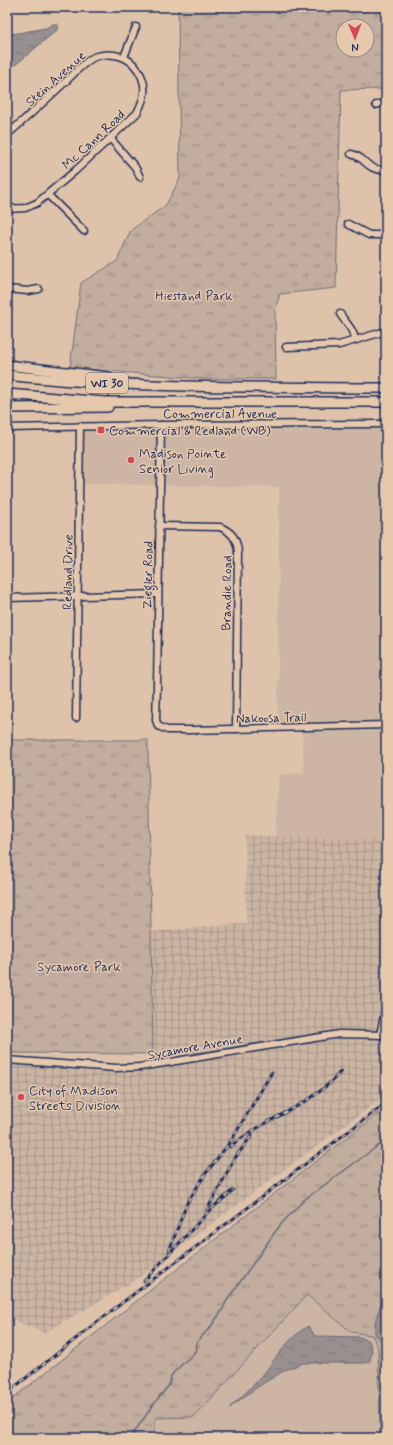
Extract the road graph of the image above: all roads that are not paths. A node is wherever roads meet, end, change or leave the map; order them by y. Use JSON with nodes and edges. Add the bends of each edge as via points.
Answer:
{"nodes":[{"id":1,"x":136,"y":27,"type":"dead end"},
{"id":2,"x":124,"y":57,"type":"junction"},
{"id":3,"x":386,"y":102,"type":"edge"},
{"id":4,"x":376,"y":105,"type":"dead end"},
{"id":5,"x":7,"y":135,"type":"edge"},
{"id":6,"x":110,"y":138,"type":"junction"},
{"id":7,"x":351,"y":154,"type":"dead end"},
{"id":8,"x":386,"y":170,"type":"edge"},
{"id":9,"x":140,"y":177,"type":"dead end"},
{"id":10,"x":48,"y":195,"type":"junction"},
{"id":11,"x":7,"y":209,"type":"edge"},
{"id":12,"x":348,"y":224,"type":"dead end"},
{"id":13,"x":84,"y":231,"type":"dead end"},
{"id":14,"x":386,"y":235,"type":"edge"},
{"id":15,"x":7,"y":289,"type":"edge"},
{"id":16,"x":39,"y":289,"type":"dead end"},
{"id":17,"x":340,"y":314,"type":"dead end"},
{"id":18,"x":386,"y":332,"type":"edge"},
{"id":19,"x":355,"y":340,"type":"junction"},
{"id":20,"x":286,"y":347,"type":"dead end"},
{"id":21,"x":7,"y":366,"type":"edge"},
{"id":22,"x":7,"y":375,"type":"edge"},
{"id":23,"x":207,"y":387,"type":"junction"},
{"id":24,"x":386,"y":388,"type":"edge"},
{"id":25,"x":7,"y":394,"type":"edge"},
{"id":26,"x":190,"y":402,"type":"junction"},
{"id":27,"x":383,"y":402,"type":"edge"},
{"id":28,"x":7,"y":408,"type":"edge"},
{"id":29,"x":386,"y":424,"type":"edge"},
{"id":30,"x":161,"y":425,"type":"junction"},
{"id":31,"x":80,"y":426,"type":"junction"},
{"id":32,"x":7,"y":428,"type":"edge"},
{"id":33,"x":159,"y":526,"type":"junction"},
{"id":34,"x":158,"y":594,"type":"junction"},
{"id":35,"x":78,"y":596,"type":"junction"},
{"id":36,"x":7,"y":598,"type":"edge"},
{"id":37,"x":76,"y":718,"type":"dead end"},
{"id":38,"x":386,"y":725,"type":"edge"},
{"id":39,"x":158,"y":726,"type":"joint"},
{"id":40,"x":236,"y":728,"type":"junction"},
{"id":41,"x":386,"y":1007,"type":"edge"},
{"id":42,"x":383,"y":1035,"type":"edge"},
{"id":43,"x":7,"y":1060,"type":"edge"}],
"edges":[{"from":1,"to":2,"type":"street"},
{"from":2,"to":5,"type":"street","name":"Stein Avenue","via":[[97,56]]},
{"from":2,"to":6,"type":"street","name":"Mc Cann Road","via":[[142,75],[145,94],[137,113]]},
{"from":3,"to":4,"type":"street"},
{"from":6,"to":9,"type":"street","via":[[132,162]]},
{"from":6,"to":10,"type":"street","name":"Mc Cann Road"},
{"from":7,"to":8,"type":"street","via":[[357,155],[371,168]]},
{"from":10,"to":11,"type":"street","name":"Mc Cann Road","via":[[25,208]]},
{"from":10,"to":13,"type":"street"},
{"from":12,"to":14,"type":"street","via":[[369,235]]},
{"from":15,"to":16,"type":"street"},
{"from":17,"to":19,"type":"street","via":[[352,330]]},
{"from":18,"to":19,"type":"street"},
{"from":19,"to":20,"type":"street","via":[[332,346]]},
{"from":21,"to":23,"type":"highway"},
{"from":22,"to":23,"type":"highway","number":"WI 30","via":[[76,382]]},
{"from":23,"to":24,"type":"highway","number":"WI 30"},
{"from":25,"to":26,"type":"highway","number":"WI 30","via":[[105,402]]},
{"from":26,"to":27,"type":"highway","number":"WI 30"},
{"from":26,"to":28,"type":"highway","via":[[113,407]]},
{"from":29,"to":30,"type":"street","name":"Commercial Avenue"},
{"from":30,"to":31,"type":"street","name":"Commercial Avenue"},
{"from":30,"to":33,"type":"street","name":"Ziegler Road"},
{"from":31,"to":32,"type":"street","name":"Commercial Avenue"},
{"from":31,"to":35,"type":"street","name":"Redland Drive"},
{"from":33,"to":34,"type":"street","name":"Ziegler Road"},
{"from":33,"to":40,"type":"street","name":"Brandie Road","via":[[220,527],[229,531],[237,543]]},
{"from":34,"to":35,"type":"street"},
{"from":34,"to":39,"type":"street","name":"Ziegler Road"},
{"from":35,"to":36,"type":"street"},
{"from":35,"to":37,"type":"street","name":"Redland Drive"},
{"from":38,"to":40,"type":"street","name":"Nakoosa Trail"},
{"from":39,"to":40,"type":"street","name":"Nakoosa Trail","via":[[167,730]]},
{"from":41,"to":42,"type":"street"},
{"from":42,"to":43,"type":"street","name":"Sycamore Avenue","via":[[339,1034],[292,1040],[140,1067],[116,1068]]}]}
